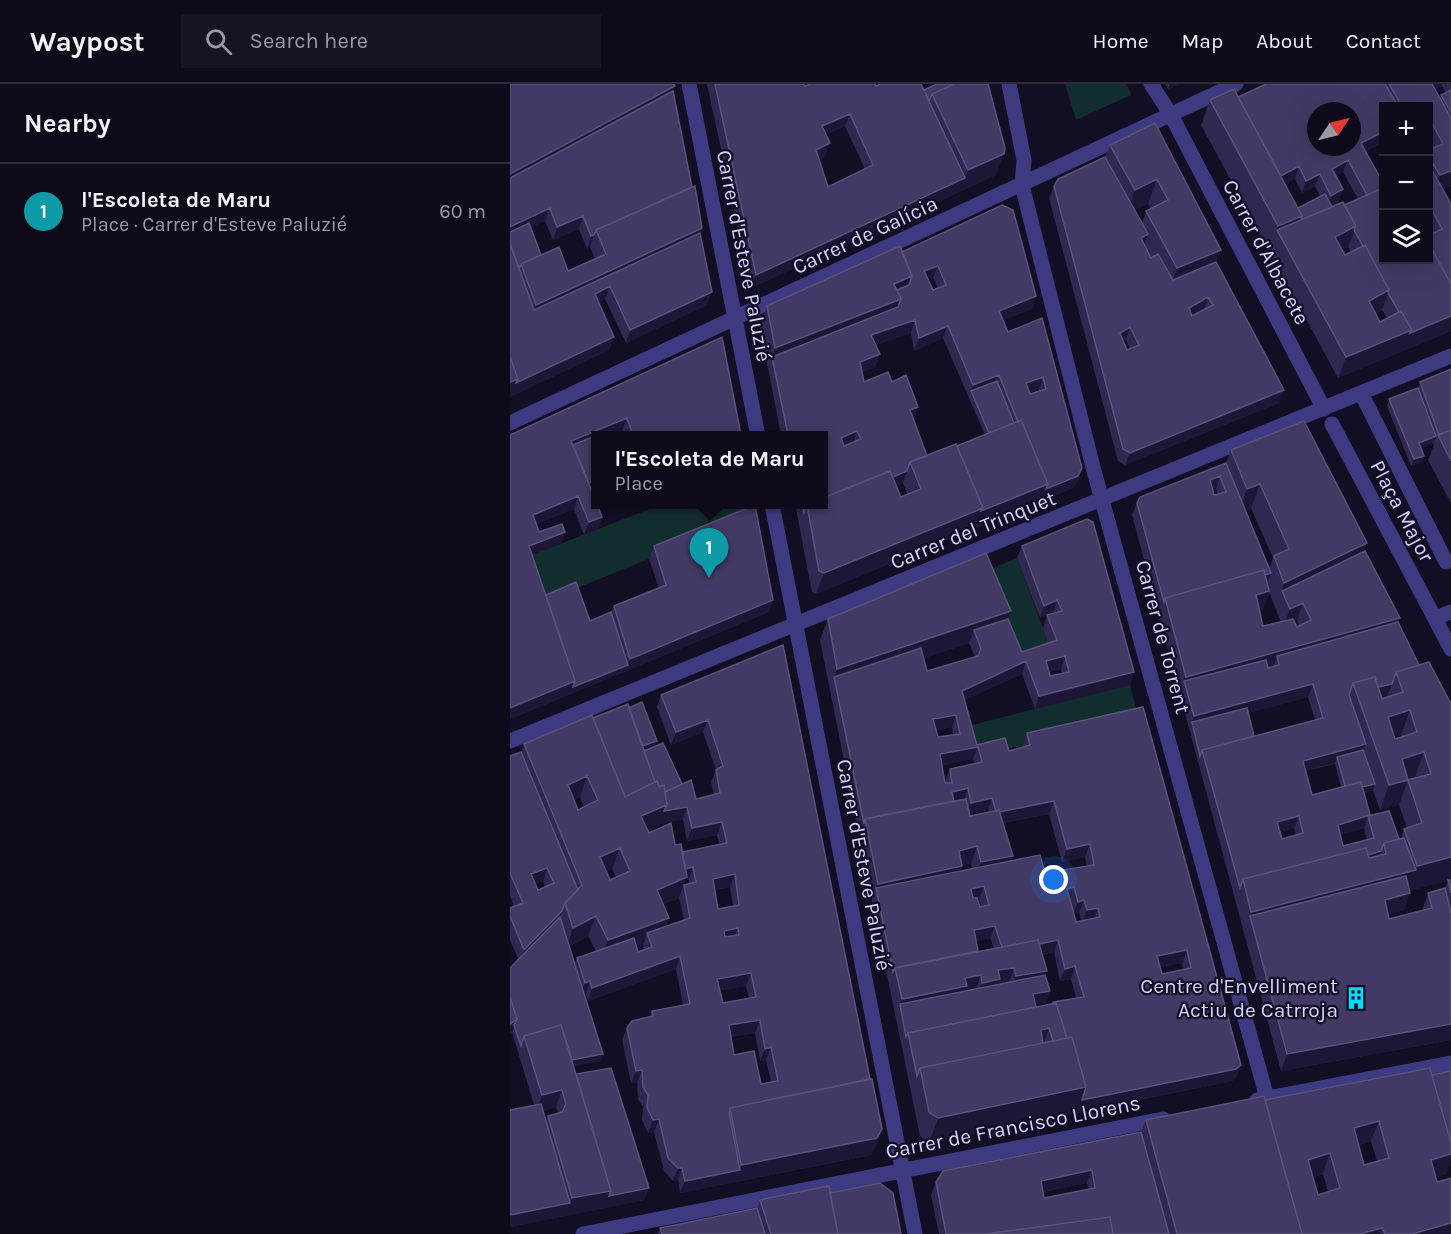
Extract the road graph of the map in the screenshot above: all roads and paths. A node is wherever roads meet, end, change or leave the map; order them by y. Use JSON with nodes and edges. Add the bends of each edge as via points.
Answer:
{"nodes":[{"id":1,"x":688,"y":84,"type":"edge"},
{"id":2,"x":1009,"y":84,"type":"edge"},
{"id":3,"x":1151,"y":84,"type":"edge"},
{"id":4,"x":1236,"y":84,"type":"edge"},
{"id":5,"x":1171,"y":115,"type":"junction"},
{"id":6,"x":1022,"y":185,"type":"junction"},
{"id":7,"x":734,"y":318,"type":"junction"},
{"id":8,"x":1451,"y":356,"type":"edge"},
{"id":9,"x":1361,"y":393,"type":"junction"},
{"id":10,"x":1324,"y":409,"type":"junction"},
{"id":11,"x":510,"y":423,"type":"edge"},
{"id":12,"x":1332,"y":424,"type":"dead end"},
{"id":13,"x":757,"y":431,"type":"edge"},
{"id":14,"x":1102,"y":499,"type":"junction"},
{"id":15,"x":773,"y":509,"type":"edge"},
{"id":16,"x":1446,"y":562,"type":"dead end"},
{"id":17,"x":1451,"y":612,"type":"edge"},
{"id":18,"x":1435,"y":618,"type":"junction"},
{"id":19,"x":796,"y":626,"type":"junction"},
{"id":20,"x":1451,"y":649,"type":"edge"},
{"id":21,"x":510,"y":741,"type":"edge"},
{"id":22,"x":1451,"y":1063,"type":"edge"},
{"id":23,"x":1267,"y":1098,"type":"junction"},
{"id":24,"x":1245,"y":1103,"type":"edge"},
{"id":25,"x":1178,"y":1116,"type":"edge"},
{"id":26,"x":903,"y":1170,"type":"junction"},
{"id":27,"x":583,"y":1234,"type":"edge"},
{"id":28,"x":915,"y":1234,"type":"edge"}],
"edges":[{"from":1,"to":7,"type":"street","name":"Carrer d'Esteve Paluzié"},
{"from":2,"to":6,"type":"street","name":"Carrer de Torrent","via":[[1024,160]]},
{"from":3,"to":5,"type":"street","name":"Carrer d'Albacete"},
{"from":4,"to":5,"type":"street","name":"Carrer de Galícia"},
{"from":5,"to":6,"type":"street","name":"Carrer de Galícia"},
{"from":5,"to":10,"type":"street","name":"Carrer d'Albacete"},
{"from":6,"to":7,"type":"street","name":"Carrer de Galícia"},
{"from":6,"to":14,"type":"street","name":"Carrer de Torrent"},
{"from":7,"to":11,"type":"street","name":"Carrer de Galícia"},
{"from":7,"to":13,"type":"street","name":"Carrer d'Esteve Paluzié"},
{"from":8,"to":9,"type":"street","name":"Carrer del Trinquet"},
{"from":9,"to":10,"type":"street","name":"Carrer del Trinquet"},
{"from":9,"to":16,"type":"street"},
{"from":10,"to":14,"type":"street","name":"Carrer del Trinquet"},
{"from":12,"to":18,"type":"street","name":"Plaça Major"},
{"from":14,"to":19,"type":"street","name":"Carrer del Trinquet"},
{"from":14,"to":23,"type":"street","name":"Carrer de Torrent"},
{"from":15,"to":19,"type":"street","name":"Carrer d'Esteve Paluzié"},
{"from":17,"to":18,"type":"street"},
{"from":18,"to":20,"type":"street","name":"Plaça Major"},
{"from":19,"to":21,"type":"street","name":"Carrer del Trinquet"},
{"from":19,"to":26,"type":"street","name":"Carrer d'Esteve Paluzié"},
{"from":22,"to":23,"type":"street"},
{"from":23,"to":24,"type":"street"},
{"from":25,"to":26,"type":"street","name":"Carrer de Francisco Llorens"},
{"from":26,"to":27,"type":"street","name":"Carrer de Francisco Llorens"},
{"from":26,"to":28,"type":"street","name":"Carrer d'Esteve Paluzié"}]}
